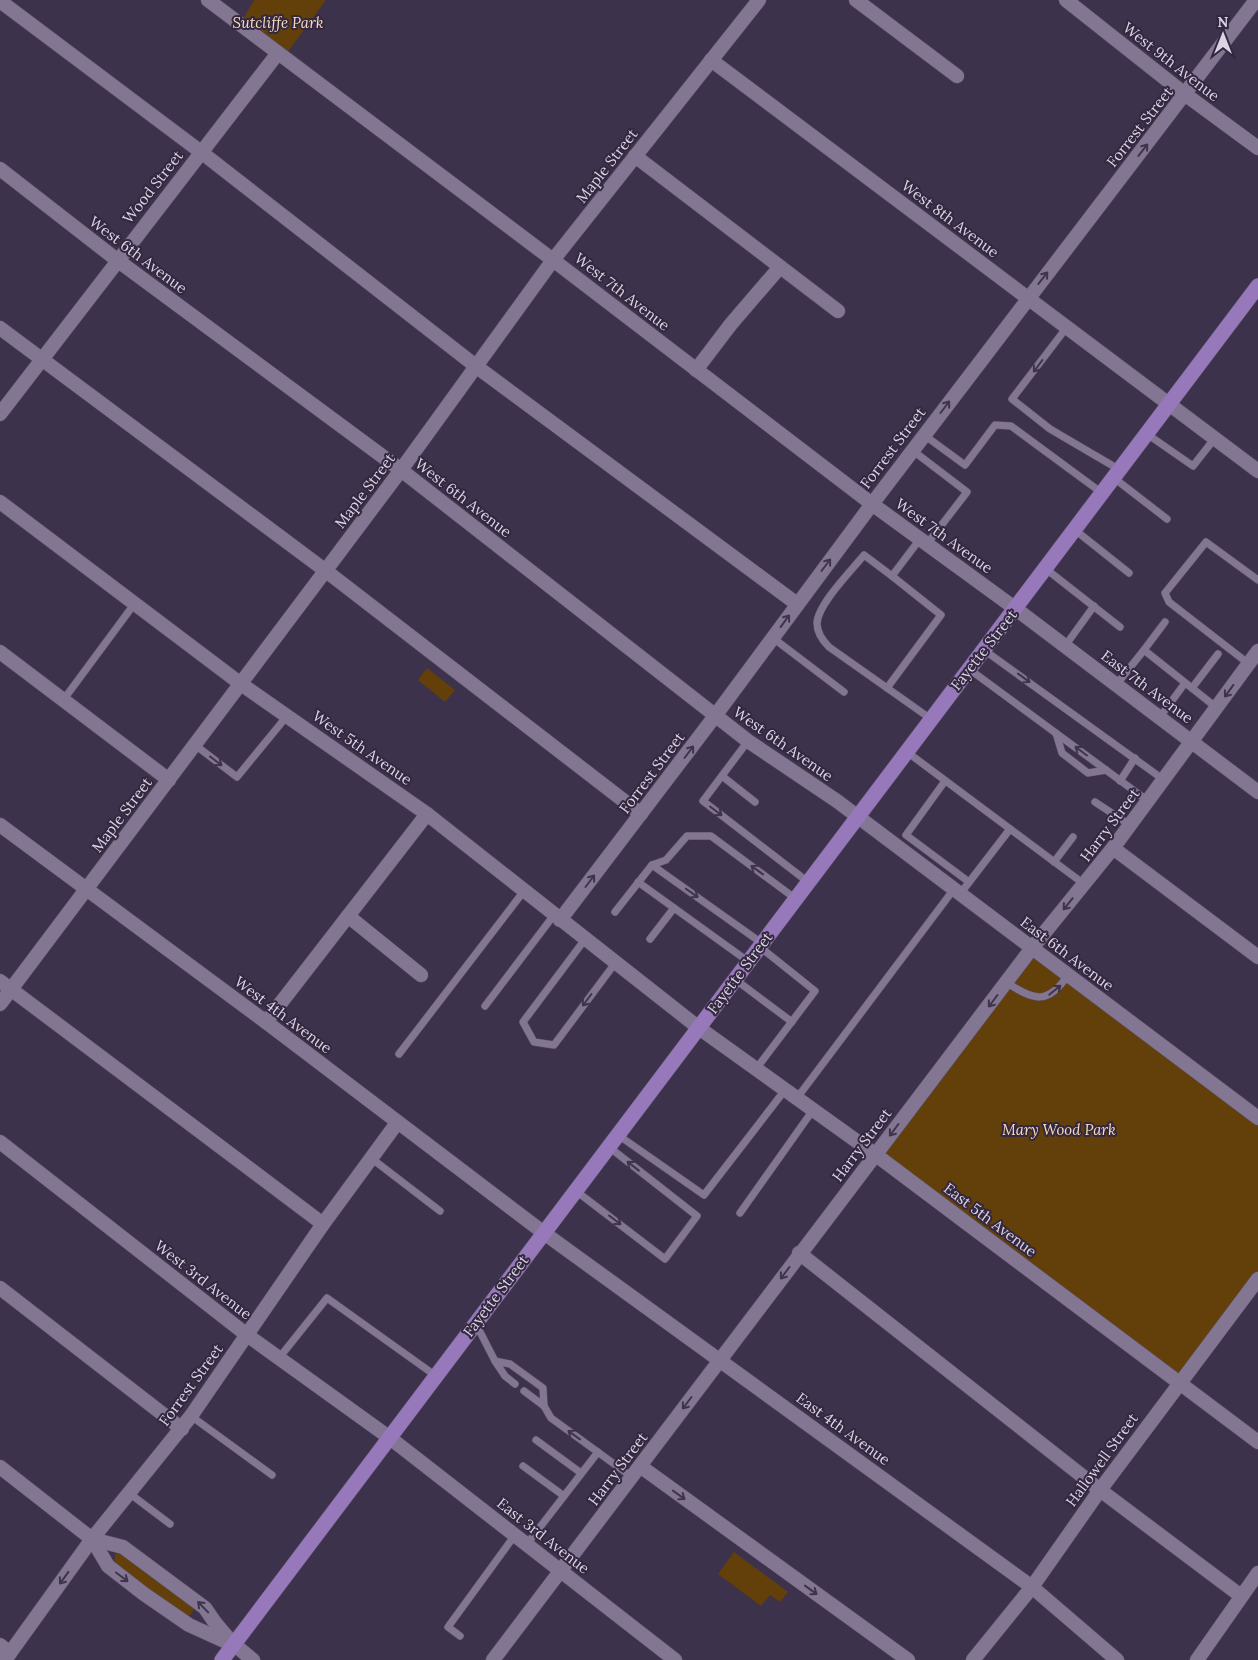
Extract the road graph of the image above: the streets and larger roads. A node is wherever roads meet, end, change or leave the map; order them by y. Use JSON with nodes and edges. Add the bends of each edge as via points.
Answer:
{"nodes":[{"id":1,"x":208,"y":0,"type":"edge"},
{"id":2,"x":759,"y":0,"type":"edge"},
{"id":3,"x":856,"y":0,"type":"edge"},
{"id":4,"x":1066,"y":0,"type":"edge"},
{"id":5,"x":1256,"y":0,"type":"edge"},
{"id":6,"x":0,"y":1,"type":"edge"},
{"id":7,"x":278,"y":53,"type":"junction"},
{"id":8,"x":711,"y":60,"type":"junction"},
{"id":9,"x":957,"y":76,"type":"dead end"},
{"id":10,"x":1186,"y":95,"type":"junction"},
{"id":11,"x":1258,"y":148,"type":"edge"},
{"id":12,"x":201,"y":152,"type":"junction"},
{"id":13,"x":634,"y":156,"type":"junction"},
{"id":14,"x":0,"y":169,"type":"edge"},
{"id":15,"x":117,"y":260,"type":"junction"},
{"id":16,"x":553,"y":260,"type":"junction"},
{"id":17,"x":780,"y":267,"type":"junction"},
{"id":18,"x":1258,"y":286,"type":"edge"},
{"id":19,"x":1028,"y":298,"type":"junction"},
{"id":20,"x":838,"y":311,"type":"dead end"},
{"id":21,"x":0,"y":328,"type":"edge"},
{"id":22,"x":42,"y":359,"type":"junction"},
{"id":23,"x":477,"y":367,"type":"junction"},
{"id":24,"x":696,"y":370,"type":"junction"},
{"id":25,"x":1169,"y":404,"type":"junction"},
{"id":26,"x":0,"y":414,"type":"edge"},
{"id":27,"x":401,"y":470,"type":"junction"},
{"id":28,"x":1258,"y":471,"type":"edge"},
{"id":29,"x":0,"y":502,"type":"edge"},
{"id":30,"x":872,"y":504,"type":"junction"},
{"id":31,"x":326,"y":571,"type":"junction"},
{"id":32,"x":797,"y":604,"type":"junction"},
{"id":33,"x":1016,"y":609,"type":"junction"},
{"id":34,"x":1258,"y":651,"type":"edge"},
{"id":35,"x":0,"y":652,"type":"edge"},
{"id":36,"x":241,"y":684,"type":"junction"},
{"id":37,"x":716,"y":716,"type":"junction"},
{"id":38,"x":1192,"y":741,"type":"junction"},
{"id":39,"x":169,"y":780,"type":"junction"},
{"id":40,"x":1258,"y":792,"type":"edge"},
{"id":41,"x":428,"y":814,"type":"junction"},
{"id":42,"x":641,"y":814,"type":"junction"},
{"id":43,"x":857,"y":817,"type":"junction"},
{"id":44,"x":0,"y":825,"type":"edge"},
{"id":45,"x":1114,"y":848,"type":"junction"},
{"id":46,"x":86,"y":889,"type":"junction"},
{"id":47,"x":348,"y":916,"type":"junction"},
{"id":48,"x":557,"y":917,"type":"junction"},
{"id":49,"x":1032,"y":948,"type":"junction"},
{"id":50,"x":1258,"y":957,"type":"edge"},
{"id":51,"x":421,"y":975,"type":"dead end"},
{"id":52,"x":5,"y":985,"type":"edge"},
{"id":53,"x":0,"y":1004,"type":"edge"},
{"id":54,"x":266,"y":1022,"type":"junction"},
{"id":55,"x":699,"y":1028,"type":"junction"},
{"id":56,"x":1258,"y":1118,"type":"edge"},
{"id":57,"x":397,"y":1123,"type":"junction"},
{"id":58,"x":0,"y":1142,"type":"edge"},
{"id":59,"x":876,"y":1154,"type":"junction"},
{"id":60,"x":323,"y":1224,"type":"junction"},
{"id":61,"x":544,"y":1233,"type":"junction"},
{"id":62,"x":799,"y":1254,"type":"junction"},
{"id":63,"x":1258,"y":1280,"type":"edge"},
{"id":64,"x":0,"y":1288,"type":"edge"},
{"id":65,"x":247,"y":1335,"type":"junction"},
{"id":66,"x":720,"y":1359,"type":"junction"},
{"id":67,"x":1179,"y":1382,"type":"junction"},
{"id":68,"x":182,"y":1428,"type":"junction"},
{"id":69,"x":390,"y":1438,"type":"junction"},
{"id":70,"x":1258,"y":1442,"type":"edge"},
{"id":71,"x":0,"y":1467,"type":"edge"},
{"id":72,"x":636,"y":1471,"type":"junction"},
{"id":73,"x":1100,"y":1490,"type":"junction"},
{"id":74,"x":92,"y":1539,"type":"junction"},
{"id":75,"x":561,"y":1571,"type":"junction"},
{"id":76,"x":1258,"y":1573,"type":"edge"},
{"id":77,"x":1032,"y":1588,"type":"junction"},
{"id":78,"x":1241,"y":1596,"type":"junction"},
{"id":79,"x":233,"y":1645,"type":"junction"},
{"id":80,"x":5,"y":1653,"type":"edge"},
{"id":81,"x":222,"y":1660,"type":"edge"},
{"id":82,"x":253,"y":1660,"type":"edge"},
{"id":83,"x":493,"y":1660,"type":"edge"},
{"id":84,"x":674,"y":1660,"type":"edge"},
{"id":85,"x":908,"y":1660,"type":"edge"},
{"id":86,"x":973,"y":1660,"type":"edge"},
{"id":87,"x":1117,"y":1660,"type":"edge"},
{"id":88,"x":1197,"y":1660,"type":"edge"}],
"edges":[{"from":1,"to":7,"type":"street","name":"West 7th Avenue"},
{"from":2,"to":8,"type":"street","name":"Maple Street"},
{"from":3,"to":9,"type":"street"},
{"from":4,"to":10,"type":"street","name":"West 9th Avenue"},
{"from":5,"to":10,"type":"street","name":"Forrest Street"},
{"from":6,"to":12,"type":"street"},
{"from":7,"to":12,"type":"street","name":"Wood Street"},
{"from":7,"to":16,"type":"street","name":"West 7th Avenue"},
{"from":8,"to":13,"type":"street","name":"Maple Street"},
{"from":8,"to":19,"type":"street","name":"West 8th Avenue"},
{"from":10,"to":11,"type":"street","name":"West 9th Avenue"},
{"from":19,"to":10,"type":"street","name":"Forrest Street","one_way":true},
{"from":12,"to":15,"type":"street","name":"Wood Street"},
{"from":12,"to":23,"type":"street"},
{"from":13,"to":16,"type":"street","name":"Maple Street"},
{"from":13,"to":17,"type":"street"},
{"from":14,"to":15,"type":"street","name":"West 6th Avenue"},
{"from":15,"to":22,"type":"street","name":"Wood Street"},
{"from":15,"to":27,"type":"street","name":"West 6th Avenue"},
{"from":16,"to":23,"type":"street","name":"Maple Street"},
{"from":16,"to":24,"type":"street","name":"West 7th Avenue"},
{"from":17,"to":20,"type":"street"},
{"from":17,"to":24,"type":"street","via":[[730,324]]},
{"from":18,"to":25,"type":"main road","name":"Fayette Street"},
{"from":19,"to":25,"type":"street","name":"West 8th Avenue"},
{"from":30,"to":19,"type":"street","name":"Forrest Street","one_way":true},
{"from":21,"to":22,"type":"street"},
{"from":22,"to":26,"type":"street","name":"Wood Street"},
{"from":22,"to":31,"type":"street"},
{"from":23,"to":27,"type":"street","name":"Maple Street"},
{"from":23,"to":32,"type":"street"},
{"from":24,"to":30,"type":"street","name":"West 7th Avenue"},
{"from":25,"to":28,"type":"street","name":"West 8th Avenue"},
{"from":25,"to":33,"type":"main road","name":"Fayette Street"},
{"from":27,"to":31,"type":"street","name":"Maple Street"},
{"from":27,"to":37,"type":"street","name":"West 6th Avenue"},
{"from":29,"to":36,"type":"street","name":"West 5th Avenue"},
{"from":32,"to":30,"type":"street","name":"Forrest Street","one_way":true},
{"from":30,"to":33,"type":"street","name":"West 7th Avenue"},
{"from":31,"to":36,"type":"street","name":"Maple Street"},
{"from":31,"to":42,"type":"street"},
{"from":37,"to":32,"type":"street","name":"Forrest Street","one_way":true},
{"from":33,"to":38,"type":"street","name":"East 7th Avenue"},
{"from":33,"to":43,"type":"main road","name":"Fayette Street"},
{"from":34,"to":38,"type":"street","name":"Harry Street","one_way":true},
{"from":35,"to":39,"type":"street"},
{"from":36,"to":39,"type":"street","name":"Maple Street"},
{"from":36,"to":41,"type":"street","name":"West 5th Avenue"},
{"from":42,"to":37,"type":"street","name":"Forrest Street","one_way":true},
{"from":37,"to":43,"type":"street","name":"West 6th Avenue"},
{"from":38,"to":40,"type":"street","name":"East 7th Avenue"},
{"from":38,"to":45,"type":"street","name":"Harry Street"},
{"from":39,"to":46,"type":"street","name":"Maple Street"},
{"from":41,"to":47,"type":"street"},
{"from":41,"to":48,"type":"street","name":"West 5th Avenue"},
{"from":48,"to":42,"type":"street","name":"Forrest Street","one_way":true},
{"from":43,"to":49,"type":"street","name":"East 6th Avenue"},
{"from":43,"to":55,"type":"main road","name":"Fayette Street"},
{"from":44,"to":46,"type":"street","name":"West 4th Avenue"},
{"from":45,"to":49,"type":"street","name":"Harry Street","one_way":true},
{"from":45,"to":50,"type":"street"},
{"from":46,"to":52,"type":"street","name":"Maple Street"},
{"from":46,"to":54,"type":"street","name":"West 4th Avenue"},
{"from":47,"to":51,"type":"street"},
{"from":47,"to":54,"type":"street"},
{"from":48,"to":55,"type":"street","name":"West 5th Avenue"},
{"from":49,"to":56,"type":"street","name":"East 6th Avenue"},
{"from":49,"to":59,"type":"street","name":"Harry Street","one_way":true},
{"from":52,"to":53,"type":"street","name":"Maple Street"},
{"from":52,"to":60,"type":"street"},
{"from":54,"to":57,"type":"street","name":"West 4th Avenue"},
{"from":55,"to":59,"type":"street","name":"East 5th Avenue"},
{"from":55,"to":61,"type":"main road","name":"Fayette Street"},
{"from":57,"to":60,"type":"street","name":"Forrest Street"},
{"from":57,"to":61,"type":"street","name":"West 4th Avenue"},
{"from":58,"to":65,"type":"street","name":"West 3rd Avenue"},
{"from":59,"to":62,"type":"street","name":"Harry Street"},
{"from":59,"to":67,"type":"street","name":"East 5th Avenue"},
{"from":60,"to":65,"type":"street","name":"Forrest Street"},
{"from":61,"to":66,"type":"street","name":"East 4th Avenue"},
{"from":61,"to":69,"type":"main road","name":"Fayette Street"},
{"from":62,"to":66,"type":"street","name":"Harry Street","one_way":true},
{"from":62,"to":73,"type":"street"},
{"from":63,"to":67,"type":"street","name":"Hallowell Street"},
{"from":64,"to":68,"type":"street"},
{"from":65,"to":68,"type":"street","name":"Forrest Street"},
{"from":65,"to":69,"type":"street","name":"West 3rd Avenue"},
{"from":66,"to":72,"type":"street","name":"Harry Street","one_way":true},
{"from":66,"to":77,"type":"street","name":"East 4th Avenue"},
{"from":67,"to":70,"type":"street","name":"East 5th Avenue"},
{"from":67,"to":73,"type":"street","name":"Hallowell Street"},
{"from":68,"to":74,"type":"street","name":"Forrest Street"},
{"from":69,"to":75,"type":"street","name":"East 3rd Avenue"},
{"from":69,"to":79,"type":"main road","name":"Fayette Street"},
{"from":71,"to":74,"type":"street"},
{"from":72,"to":75,"type":"street","name":"Harry Street"},
{"from":72,"to":85,"type":"street","one_way":true},
{"from":73,"to":77,"type":"street","name":"Hallowell Street"},
{"from":73,"to":78,"type":"street"},
{"from":74,"to":79,"type":"street","one_way":true,"via":[[108,1566],[137,1588],[189,1625]]},
{"from":79,"to":74,"type":"street","one_way":true,"via":[[205,1608],[123,1547]]},
{"from":74,"to":80,"type":"street","name":"Forrest Street","one_way":true},
{"from":75,"to":83,"type":"street","name":"Harry Street"},
{"from":75,"to":84,"type":"street","name":"East 3rd Avenue"},
{"from":76,"to":78,"type":"street"},
{"from":77,"to":86,"type":"street","name":"Hallowell Street"},
{"from":77,"to":87,"type":"street","name":"East 4th Avenue"},
{"from":78,"to":88,"type":"street"},
{"from":79,"to":81,"type":"main road","name":"Fayette Street"},
{"from":79,"to":82,"type":"street"}]}
